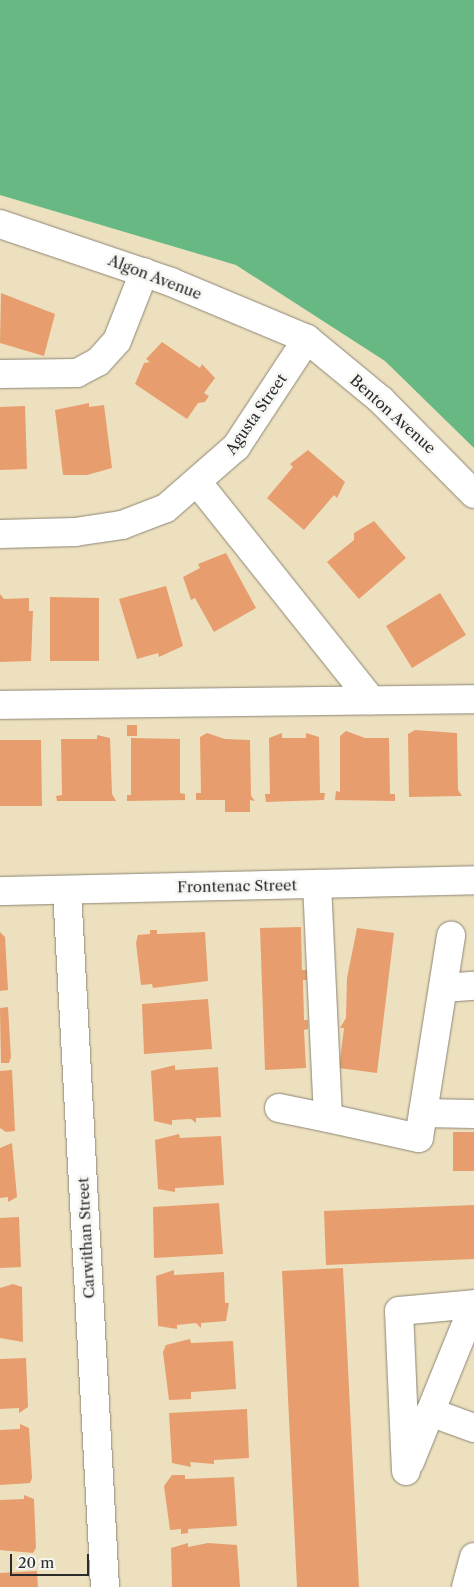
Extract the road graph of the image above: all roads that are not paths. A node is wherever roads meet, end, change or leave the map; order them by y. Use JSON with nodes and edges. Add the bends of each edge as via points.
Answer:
{"nodes":[{"id":1,"x":0,"y":224,"type":"edge"},
{"id":2,"x":144,"y":272,"type":"junction"},
{"id":3,"x":307,"y":339,"type":"junction"},
{"id":4,"x":0,"y":374,"type":"edge"},
{"id":5,"x":198,"y":483,"type":"junction"},
{"id":6,"x":474,"y":494,"type":"edge"},
{"id":7,"x":0,"y":534,"type":"edge"},
{"id":8,"x":474,"y":699,"type":"edge"},
{"id":9,"x":371,"y":700,"type":"junction"},
{"id":10,"x":0,"y":705,"type":"edge"},
{"id":11,"x":474,"y":880,"type":"edge"},
{"id":12,"x":317,"y":884,"type":"junction"},
{"id":13,"x":67,"y":890,"type":"junction"},
{"id":14,"x":0,"y":891,"type":"edge"},
{"id":15,"x":451,"y":936,"type":"dead end"},
{"id":16,"x":474,"y":986,"type":"edge"},
{"id":17,"x":443,"y":988,"type":"junction"},
{"id":18,"x":279,"y":1108,"type":"dead end"},
{"id":19,"x":423,"y":1113,"type":"junction"},
{"id":20,"x":474,"y":1114,"type":"edge"},
{"id":21,"x":328,"y":1118,"type":"junction"},
{"id":22,"x":474,"y":1304,"type":"edge"},
{"id":23,"x":430,"y":1412,"type":"junction"},
{"id":24,"x":474,"y":1428,"type":"edge"},
{"id":25,"x":474,"y":1556,"type":"edge"},
{"id":26,"x":105,"y":1587,"type":"edge"},
{"id":27,"x":466,"y":1587,"type":"edge"}],
"edges":[{"from":1,"to":2,"type":"street","name":"Algon Avenue"},
{"from":2,"to":3,"type":"street","name":"Algon Avenue"},
{"from":2,"to":4,"type":"street","via":[[117,340],[98,362],[77,373]]},
{"from":3,"to":5,"type":"street","name":"Agusta Street","via":[[236,447]]},
{"from":3,"to":6,"type":"street","name":"Benton Avenue","via":[[381,400]]},
{"from":5,"to":7,"type":"street","name":"Agusta Street","via":[[166,508],[122,525],[75,532]]},
{"from":5,"to":9,"type":"street"},
{"from":8,"to":9,"type":"street"},
{"from":9,"to":10,"type":"street"},
{"from":11,"to":12,"type":"street","name":"Frontenac Street"},
{"from":12,"to":13,"type":"street","name":"Frontenac Street"},
{"from":12,"to":21,"type":"street"},
{"from":13,"to":14,"type":"street","name":"Frontenac Street"},
{"from":13,"to":26,"type":"street","name":"Carwithan Street"},
{"from":15,"to":17,"type":"street"},
{"from":16,"to":17,"type":"street"},
{"from":17,"to":19,"type":"street"},
{"from":18,"to":21,"type":"street"},
{"from":19,"to":20,"type":"street"},
{"from":19,"to":21,"type":"street","via":[[419,1138]]},
{"from":22,"to":23,"type":"street"},
{"from":22,"to":23,"type":"street","via":[[399,1310],[406,1471]]},
{"from":23,"to":24,"type":"street"},
{"from":25,"to":27,"type":"street"}]}
